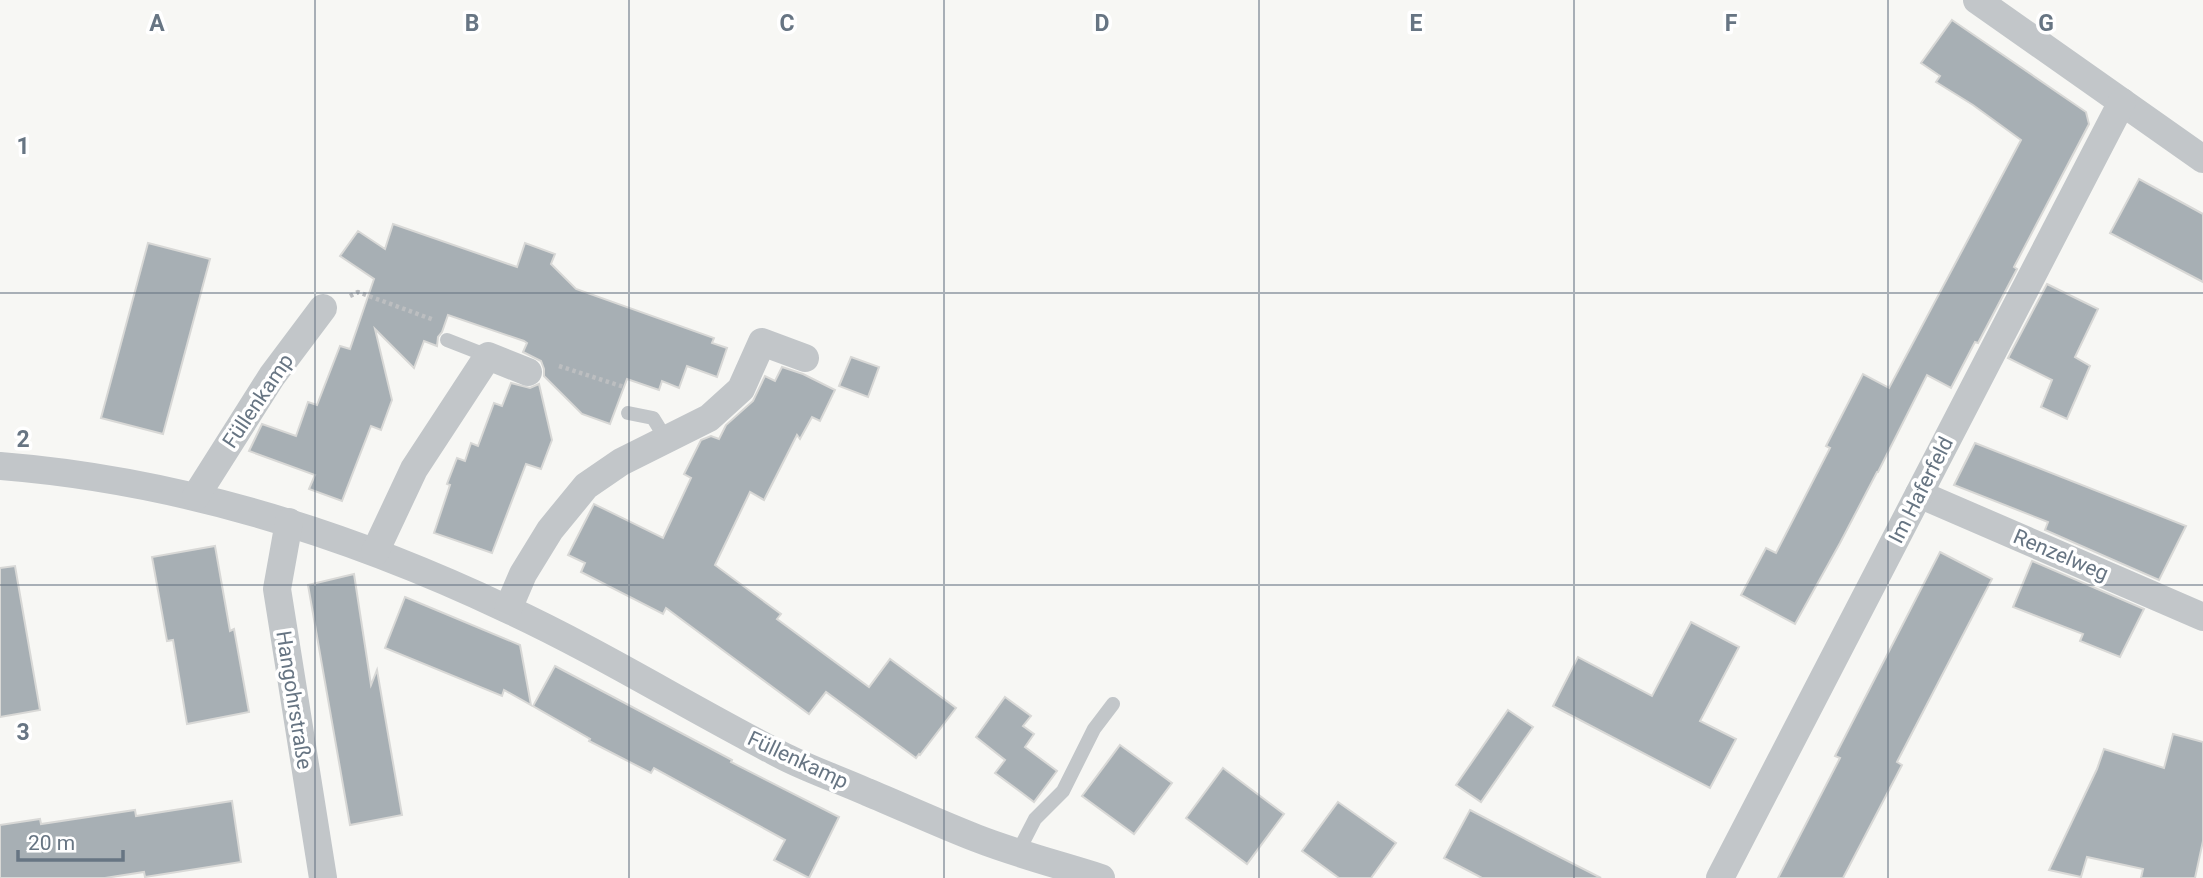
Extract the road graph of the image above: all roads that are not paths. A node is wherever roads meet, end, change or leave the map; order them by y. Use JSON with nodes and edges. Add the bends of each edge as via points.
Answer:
{"nodes":[{"id":1,"x":1977,"y":0,"type":"edge"},
{"id":2,"x":2122,"y":102,"type":"junction"},
{"id":3,"x":2203,"y":159,"type":"edge"},
{"id":4,"x":323,"y":308,"type":"road end"},
{"id":5,"x":447,"y":340,"type":"dead end"},
{"id":6,"x":488,"y":356,"type":"junction"},
{"id":7,"x":805,"y":358,"type":"dead end"},
{"id":8,"x":528,"y":372,"type":"road end"},
{"id":9,"x":635,"y":414,"type":"road end"},
{"id":10,"x":666,"y":439,"type":"junction"},
{"id":11,"x":0,"y":466,"type":"edge"},
{"id":12,"x":1919,"y":494,"type":"junction"},
{"id":13,"x":196,"y":496,"type":"junction"},
{"id":14,"x":289,"y":522,"type":"junction"},
{"id":15,"x":375,"y":552,"type":"junction"},
{"id":16,"x":508,"y":609,"type":"junction"},
{"id":17,"x":2203,"y":617,"type":"edge"},
{"id":18,"x":1113,"y":704,"type":"dead end"},
{"id":19,"x":1018,"y":852,"type":"junction"},
{"id":20,"x":323,"y":878,"type":"edge"},
{"id":21,"x":1101,"y":878,"type":"edge"},
{"id":22,"x":1720,"y":878,"type":"edge"}],
"edges":[{"from":1,"to":2,"type":"street"},
{"from":2,"to":3,"type":"street"},
{"from":2,"to":12,"type":"street","name":"Im Haferfeld"},
{"from":4,"to":13,"type":"street","name":"Füllenkamp","via":[[272,376]]},
{"from":5,"to":6,"type":"lane"},
{"from":6,"to":8,"type":"street"},
{"from":6,"to":15,"type":"street","via":[[414,470]]},
{"from":7,"to":10,"type":"street","via":[[762,342],[741,389],[709,418]]},
{"from":9,"to":10,"type":"lane","via":[[653,418]]},
{"from":10,"to":16,"type":"street","via":[[586,486],[550,530]]},
{"from":11,"to":13,"type":"street","name":"Füllenkamp","via":[[58,470]]},
{"from":12,"to":17,"type":"street","name":"Renzelweg"},
{"from":12,"to":22,"type":"street","name":"Im Haferfeld"},
{"from":13,"to":14,"type":"street","name":"Füllenkamp"},
{"from":14,"to":15,"type":"street","name":"Füllenkamp"},
{"from":14,"to":20,"type":"street","name":"Hangohrstraße","via":[[276,589]]},
{"from":15,"to":16,"type":"street","name":"Füllenkamp"},
{"from":16,"to":19,"type":"street","name":"Füllenkamp","via":[[787,758]]},
{"from":18,"to":19,"type":"lane","via":[[1094,729],[1063,791],[1035,820]]},
{"from":19,"to":21,"type":"street","name":"Füllenkamp"}]}
